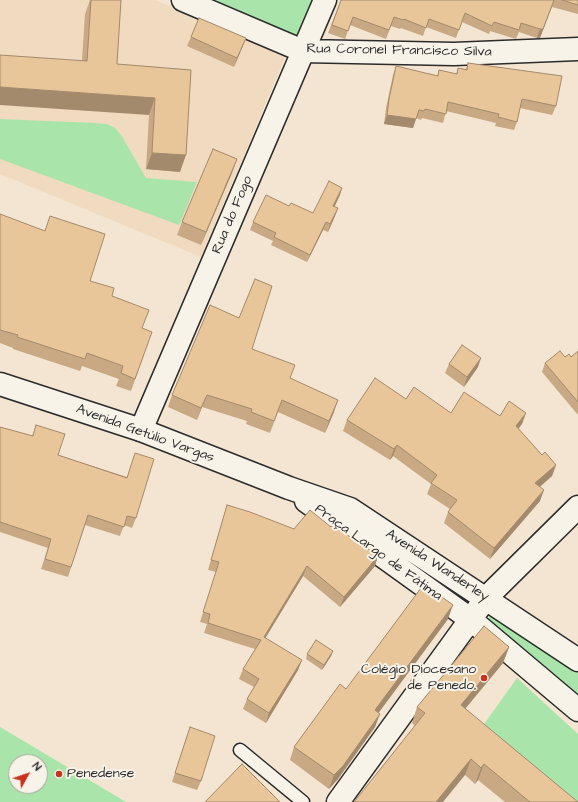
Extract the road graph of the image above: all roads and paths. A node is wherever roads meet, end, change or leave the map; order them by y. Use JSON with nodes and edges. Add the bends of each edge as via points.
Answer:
{"nodes":[{"id":1,"x":183,"y":0,"type":"edge"},
{"id":2,"x":325,"y":0,"type":"edge"},
{"id":3,"x":578,"y":49,"type":"edge"},
{"id":4,"x":303,"y":51,"type":"junction"},
{"id":5,"x":0,"y":384,"type":"edge"},
{"id":6,"x":141,"y":430,"type":"junction"},
{"id":7,"x":288,"y":488,"type":"junction"},
{"id":8,"x":578,"y":507,"type":"edge"},
{"id":9,"x":486,"y":598,"type":"junction"},
{"id":10,"x":470,"y":619,"type":"junction"},
{"id":11,"x":578,"y":660,"type":"edge"},
{"id":12,"x":578,"y":710,"type":"edge"},
{"id":13,"x":240,"y":750,"type":"dead end"},
{"id":14,"x":303,"y":802,"type":"edge"},
{"id":15,"x":338,"y":802,"type":"edge"}],
"edges":[{"from":1,"to":4,"type":"street","name":"Rua Coronel Francisco Silva"},
{"from":2,"to":4,"type":"street","name":"Rua do Fogo"},
{"from":3,"to":4,"type":"street","name":"Rua Coronel Francisco Silva","via":[[454,54]]},
{"from":4,"to":6,"type":"street","name":"Rua do Fogo"},
{"from":5,"to":6,"type":"street","name":"Avenida Getúlio Vargas"},
{"from":6,"to":7,"type":"street","name":"Avenida Getúlio Vargas"},
{"from":7,"to":9,"type":"street","name":"Avenida Wanderley","via":[[350,509]]},
{"from":7,"to":10,"type":"street","name":"Praça Largo de Fátima"},
{"from":8,"to":9,"type":"street"},
{"from":9,"to":10,"type":"street"},
{"from":9,"to":11,"type":"street","name":"Avenida Wanderley"},
{"from":10,"to":12,"type":"street","name":"Praça Largo de Fátima"},
{"from":10,"to":15,"type":"street"},
{"from":13,"to":14,"type":"lane"}]}
